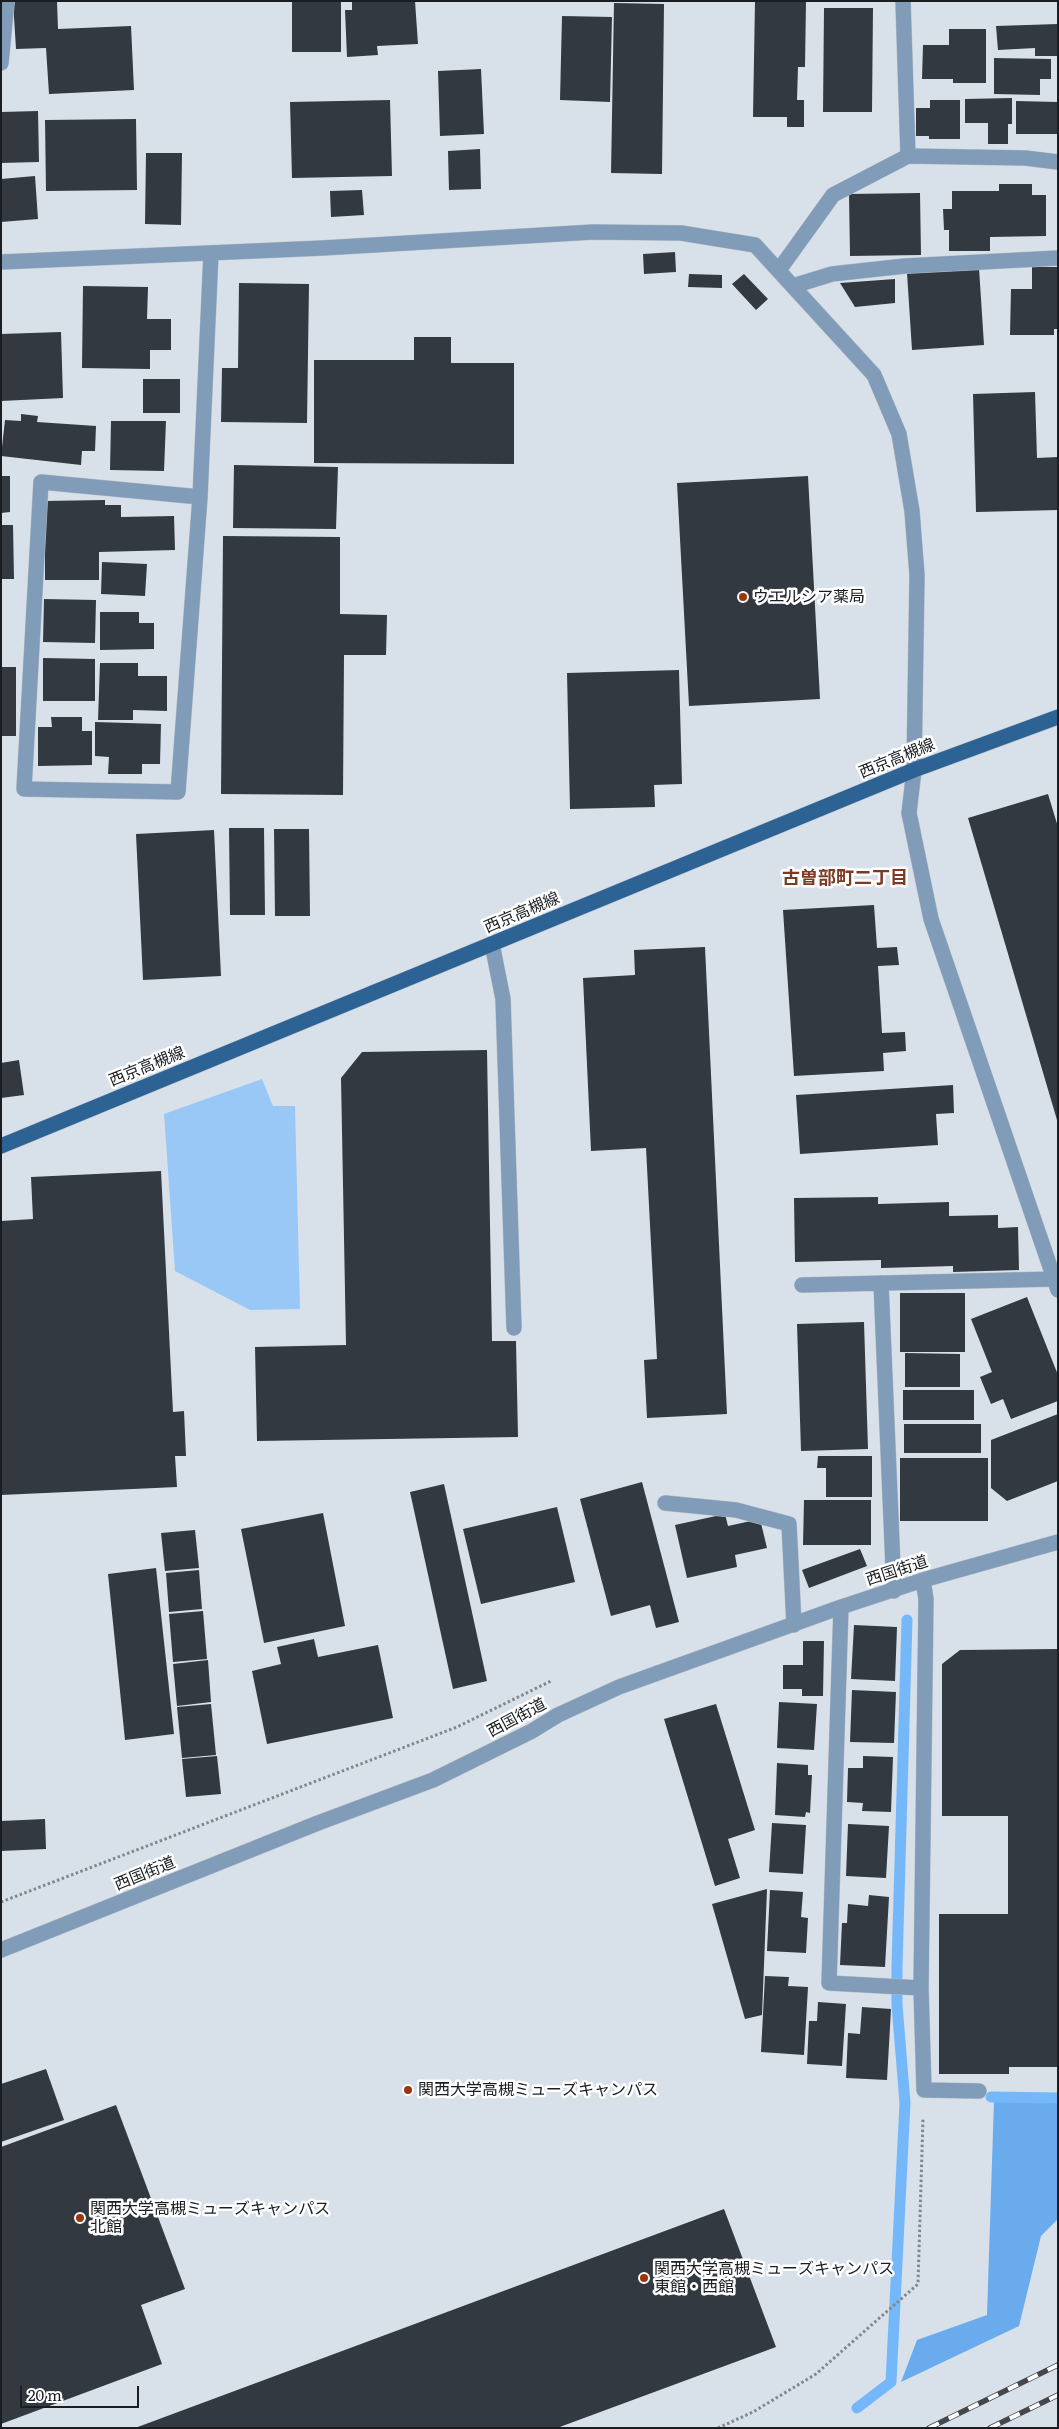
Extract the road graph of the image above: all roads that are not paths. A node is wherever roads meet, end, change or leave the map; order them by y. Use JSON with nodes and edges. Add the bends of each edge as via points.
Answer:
{"nodes":[{"id":1,"x":8,"y":1,"type":"edge"},
{"id":2,"x":903,"y":1,"type":"edge"},
{"id":3,"x":1,"y":63,"type":"edge"},
{"id":4,"x":908,"y":156,"type":"junction"},
{"id":5,"x":1058,"y":162,"type":"edge"},
{"id":6,"x":212,"y":252,"type":"junction"},
{"id":7,"x":1058,"y":258,"type":"edge"},
{"id":8,"x":1,"y":262,"type":"edge"},
{"id":9,"x":779,"y":270,"type":"junction"},
{"id":10,"x":793,"y":286,"type":"junction"},
{"id":11,"x":200,"y":497,"type":"junction"},
{"id":12,"x":1058,"y":717,"type":"edge"},
{"id":13,"x":914,"y":770,"type":"junction"},
{"id":14,"x":492,"y":944,"type":"junction"},
{"id":15,"x":1,"y":1146,"type":"edge"},
{"id":16,"x":881,"y":1283,"type":"junction"},
{"id":17,"x":1056,"y":1284,"type":"edge"},
{"id":18,"x":802,"y":1285,"type":"dead end"},
{"id":19,"x":514,"y":1328,"type":"dead end"},
{"id":20,"x":665,"y":1503,"type":"dead end"},
{"id":21,"x":1058,"y":1542,"type":"edge"},
{"id":22,"x":924,"y":1580,"type":"junction"},
{"id":23,"x":894,"y":1591,"type":"junction"},
{"id":24,"x":841,"y":1607,"type":"junction"},
{"id":25,"x":794,"y":1625,"type":"junction"},
{"id":26,"x":1,"y":1950,"type":"edge"},
{"id":27,"x":921,"y":1988,"type":"junction"},
{"id":28,"x":979,"y":2091,"type":"dead end"}],
"edges":[{"from":1,"to":3,"type":"street"},
{"from":2,"to":4,"type":"street"},
{"from":4,"to":5,"type":"street","via":[[1025,158]]},
{"from":4,"to":9,"type":"street","via":[[832,195]]},
{"from":6,"to":8,"type":"street"},
{"from":6,"to":9,"type":"street","via":[[593,232],[681,234],[755,245]]},
{"from":6,"to":11,"type":"street"},
{"from":7,"to":10,"type":"street","via":[[905,266],[832,274]]},
{"from":9,"to":10,"type":"street"},
{"from":10,"to":13,"type":"street","via":[[874,375],[899,434],[912,511],[917,575]]},
{"from":11,"to":11,"type":"street","via":[[178,792],[24,789],[40,482]]},
{"from":12,"to":13,"type":"main road","name":"西京高槻線"},
{"from":13,"to":14,"type":"main road","name":"西京高槻線"},
{"from":13,"to":17,"type":"street","via":[[909,813],[931,919]]},
{"from":14,"to":15,"type":"main road","name":"西京高槻線"},
{"from":14,"to":19,"type":"street","via":[[503,1007]]},
{"from":16,"to":17,"type":"street"},
{"from":16,"to":18,"type":"street"},
{"from":16,"to":23,"type":"street"},
{"from":20,"to":25,"type":"street","via":[[736,1510],[789,1524]]},
{"from":21,"to":22,"type":"street","name":"西国街道"},
{"from":22,"to":23,"type":"street","name":"西国街道"},
{"from":22,"to":27,"type":"street"},
{"from":23,"to":24,"type":"street","name":"西国街道"},
{"from":24,"to":25,"type":"street","name":"西国街道"},
{"from":24,"to":27,"type":"street","via":[[829,1983]]},
{"from":25,"to":26,"type":"street","name":"西国街道","via":[[619,1687],[433,1780]]},
{"from":27,"to":28,"type":"street","via":[[924,2090]]}]}
